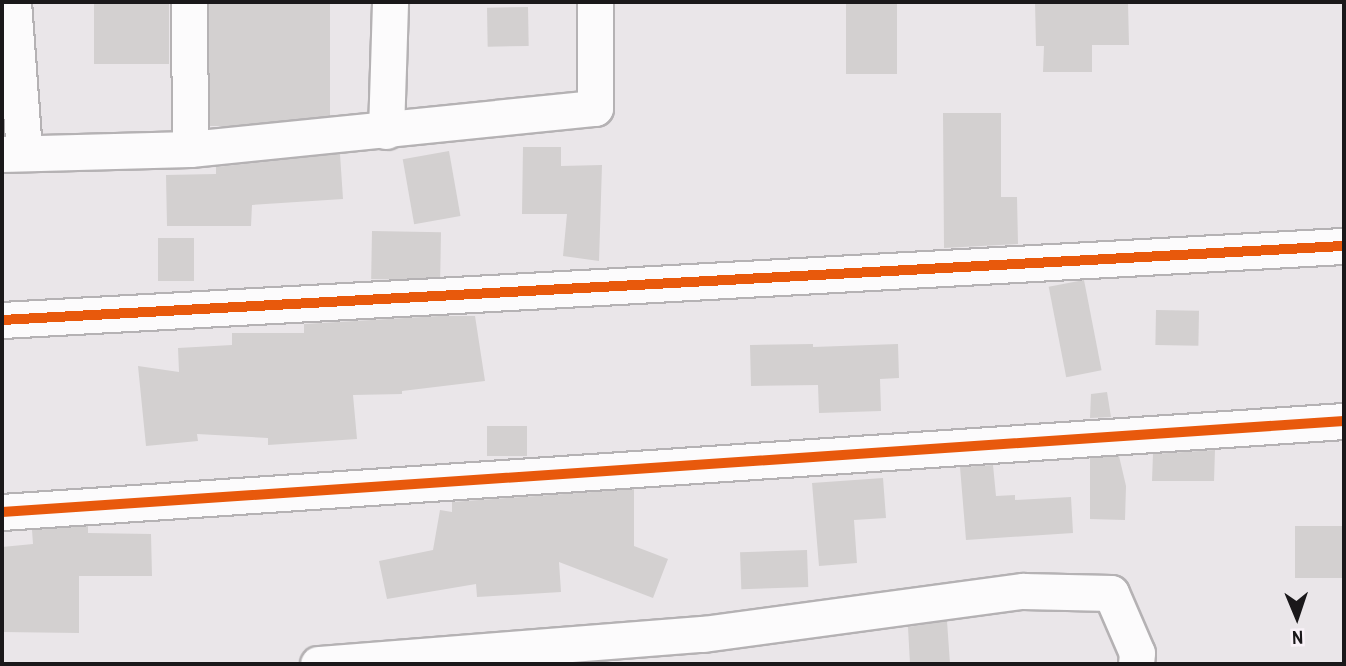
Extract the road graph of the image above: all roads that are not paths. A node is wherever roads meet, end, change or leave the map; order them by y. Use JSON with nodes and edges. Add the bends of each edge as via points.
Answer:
{"nodes":[{"id":1,"x":13,"y":2,"type":"edge"},
{"id":2,"x":189,"y":2,"type":"edge"},
{"id":3,"x":390,"y":2,"type":"edge"},
{"id":4,"x":595,"y":2,"type":"edge"},
{"id":5,"x":386,"y":131,"type":"junction"},
{"id":6,"x":190,"y":149,"type":"junction"},
{"id":7,"x":13,"y":153,"type":"edge"},
{"id":8,"x":1344,"y":246,"type":"edge"},
{"id":9,"x":2,"y":320,"type":"edge"},
{"id":10,"x":1344,"y":421,"type":"edge"},
{"id":11,"x":2,"y":512,"type":"edge"},
{"id":12,"x":702,"y":649,"type":"edge"},
{"id":13,"x":318,"y":664,"type":"edge"},
{"id":14,"x":1136,"y":664,"type":"edge"}],
"edges":[{"from":1,"to":7,"type":"street"},
{"from":2,"to":6,"type":"street"},
{"from":3,"to":5,"type":"street"},
{"from":4,"to":5,"type":"street","via":[[595,108]]},
{"from":5,"to":6,"type":"street"},
{"from":6,"to":7,"type":"street"},
{"from":8,"to":9,"type":"street"},
{"from":10,"to":11,"type":"street"},
{"from":12,"to":13,"type":"street"},
{"from":12,"to":14,"type":"street","via":[[1023,592],[1111,593],[1137,653]]}]}
